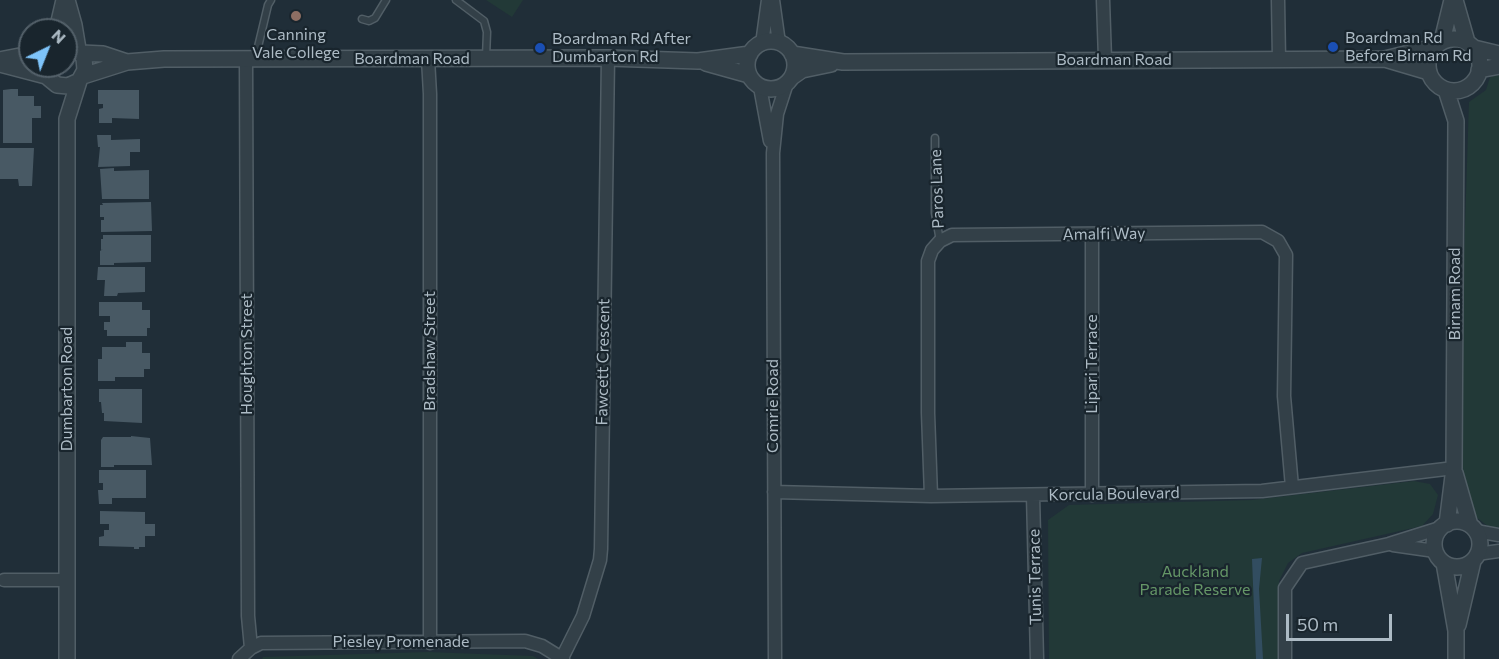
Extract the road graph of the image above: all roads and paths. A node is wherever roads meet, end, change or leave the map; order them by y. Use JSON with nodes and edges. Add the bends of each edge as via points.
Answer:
{"nodes":[{"id":1,"x":65,"y":0,"type":"edge"},
{"id":2,"x":271,"y":0,"type":"edge"},
{"id":3,"x":386,"y":0,"type":"edge"},
{"id":4,"x":456,"y":0,"type":"edge"},
{"id":5,"x":768,"y":0,"type":"edge"},
{"id":6,"x":773,"y":0,"type":"edge"},
{"id":7,"x":1103,"y":0,"type":"edge"},
{"id":8,"x":1278,"y":0,"type":"edge"},
{"id":9,"x":1454,"y":0,"type":"edge"},
{"id":10,"x":60,"y":18,"type":"edge"},
{"id":11,"x":71,"y":18,"type":"edge"},
{"id":12,"x":362,"y":20,"type":"dead end"},
{"id":13,"x":762,"y":44,"type":"junction"},
{"id":14,"x":779,"y":44,"type":"junction"},
{"id":15,"x":1438,"y":44,"type":"junction"},
{"id":16,"x":1470,"y":45,"type":"junction"},
{"id":17,"x":78,"y":50,"type":"edge"},
{"id":18,"x":78,"y":54,"type":"edge"},
{"id":19,"x":750,"y":54,"type":"junction"},
{"id":20,"x":792,"y":54,"type":"junction"},
{"id":21,"x":1499,"y":54,"type":"edge"},
{"id":22,"x":18,"y":57,"type":"edge"},
{"id":23,"x":608,"y":58,"type":"junction"},
{"id":24,"x":428,"y":59,"type":"junction"},
{"id":25,"x":486,"y":59,"type":"junction"},
{"id":26,"x":1104,"y":59,"type":"junction"},
{"id":27,"x":1279,"y":59,"type":"junction"},
{"id":28,"x":1386,"y":59,"type":"junction"},
{"id":29,"x":252,"y":60,"type":"junction"},
{"id":30,"x":698,"y":61,"type":"junction"},
{"id":31,"x":0,"y":62,"type":"edge"},
{"id":32,"x":127,"y":62,"type":"junction"},
{"id":33,"x":843,"y":62,"type":"junction"},
{"id":34,"x":1499,"y":66,"type":"edge"},
{"id":35,"x":18,"y":67,"type":"edge"},
{"id":36,"x":1479,"y":70,"type":"junction"},
{"id":37,"x":1429,"y":72,"type":"junction"},
{"id":38,"x":749,"y":75,"type":"junction"},
{"id":39,"x":50,"y":78,"type":"edge"},
{"id":40,"x":53,"y":78,"type":"edge"},
{"id":41,"x":81,"y":78,"type":"junction"},
{"id":42,"x":789,"y":80,"type":"junction"},
{"id":43,"x":1470,"y":85,"type":"junction"},
{"id":44,"x":760,"y":87,"type":"junction"},
{"id":45,"x":1446,"y":90,"type":"junction"},
{"id":46,"x":67,"y":118,"type":"junction"},
{"id":47,"x":1456,"y":121,"type":"junction"},
{"id":48,"x":935,"y":138,"type":"dead end"},
{"id":49,"x":773,"y":153,"type":"junction"},
{"id":50,"x":1092,"y":234,"type":"junction"},
{"id":51,"x":940,"y":240,"type":"junction"},
{"id":52,"x":1454,"y":468,"type":"junction"},
{"id":53,"x":1292,"y":487,"type":"junction"},
{"id":54,"x":774,"y":492,"type":"junction"},
{"id":55,"x":1033,"y":495,"type":"junction"},
{"id":56,"x":1092,"y":495,"type":"junction"},
{"id":57,"x":931,"y":496,"type":"junction"},
{"id":58,"x":1443,"y":526,"type":"junction"},
{"id":59,"x":1473,"y":528,"type":"junction"},
{"id":60,"x":1499,"y":535,"type":"edge"},
{"id":61,"x":1389,"y":544,"type":"junction"},
{"id":62,"x":1499,"y":550,"type":"edge"},
{"id":63,"x":1440,"y":557,"type":"junction"},
{"id":64,"x":1475,"y":558,"type":"junction"},
{"id":65,"x":4,"y":580,"type":"dead end"},
{"id":66,"x":67,"y":580,"type":"junction"},
{"id":67,"x":1456,"y":631,"type":"junction"},
{"id":68,"x":430,"y":643,"type":"junction"},
{"id":69,"x":251,"y":648,"type":"junction"},
{"id":70,"x":563,"y":658,"type":"edge"},
{"id":71,"x":67,"y":659,"type":"edge"},
{"id":72,"x":239,"y":659,"type":"edge"},
{"id":73,"x":775,"y":659,"type":"edge"},
{"id":74,"x":1037,"y":659,"type":"edge"},
{"id":75,"x":1284,"y":659,"type":"edge"},
{"id":76,"x":1456,"y":659,"type":"edge"}],
"edges":[{"from":1,"to":10,"type":"street"},
{"from":1,"to":11,"type":"street"},
{"from":2,"to":29,"type":"lane"},
{"from":3,"to":12,"type":"lane","via":[[375,18]]},
{"from":4,"to":25,"type":"lane","via":[[484,21]]},
{"from":5,"to":13,"type":"street"},
{"from":6,"to":14,"type":"street"},
{"from":7,"to":26,"type":"street"},
{"from":8,"to":27,"type":"street"},
{"from":9,"to":15,"type":"street"},
{"from":9,"to":16,"type":"street"},
{"from":13,"to":14,"type":"street"},
{"from":13,"to":19,"type":"street"},
{"from":14,"to":20,"type":"street","name":"Boardman Road"},
{"from":15,"to":16,"type":"street","name":"Boardman Road","via":[[1459,39]]},
{"from":15,"to":28,"type":"street","name":"Boardman Road"},
{"from":15,"to":37,"type":"street","via":[[1428,59]]},
{"from":16,"to":21,"type":"street","name":"Boardman Road"},
{"from":16,"to":36,"type":"street","via":[[1479,58]]},
{"from":17,"to":32,"type":"street","name":"Boardman Road"},
{"from":18,"to":41,"type":"street","via":[[85,64]]},
{"from":19,"to":30,"type":"street","name":"Boardman Road"},
{"from":19,"to":38,"type":"street"},
{"from":20,"to":33,"type":"street","name":"Boardman Road"},
{"from":20,"to":42,"type":"street"},
{"from":22,"to":31,"type":"street","name":"Boardman Road"},
{"from":23,"to":25,"type":"street","name":"Boardman Road"},
{"from":23,"to":30,"type":"street","name":"Boardman Road"},
{"from":23,"to":70,"type":"street","name":"Fawcett Crescent","via":[[601,549],[583,616]]},
{"from":24,"to":25,"type":"street","name":"Boardman Road"},
{"from":24,"to":29,"type":"street","name":"Boardman Road"},
{"from":24,"to":68,"type":"street","name":"Bradshaw Street"},
{"from":26,"to":27,"type":"street","name":"Boardman Road"},
{"from":26,"to":33,"type":"street","name":"Boardman Road"},
{"from":27,"to":28,"type":"street","name":"Boardman Road"},
{"from":28,"to":37,"type":"street","name":"Boardman Road"},
{"from":29,"to":32,"type":"street","name":"Boardman Road"},
{"from":29,"to":69,"type":"street","name":"Houghton Street","via":[[248,616]]},
{"from":30,"to":38,"type":"street","name":"Boardman Road"},
{"from":31,"to":35,"type":"street","name":"Boardman Road"},
{"from":32,"to":41,"type":"street","name":"Boardman Road"},
{"from":33,"to":42,"type":"street","name":"Boardman Road","via":[[802,70]]},
{"from":34,"to":36,"type":"street"},
{"from":36,"to":43,"type":"street"},
{"from":37,"to":45,"type":"street","name":"Boardman Road","via":[[1432,80]]},
{"from":38,"to":44,"type":"street"},
{"from":39,"to":46,"type":"street","name":"Dumbarton Road"},
{"from":40,"to":41,"type":"street","name":"Boardman Road","via":[[68,86]]},
{"from":41,"to":46,"type":"street","name":"Dumbarton Road"},
{"from":42,"to":44,"type":"street","name":"Boardman Road","via":[[774,89]]},
{"from":42,"to":49,"type":"street","name":"Comrie Road","via":[[777,114]]},
{"from":43,"to":45,"type":"street"},
{"from":43,"to":47,"type":"street","name":"Birnam Road"},
{"from":44,"to":49,"type":"street","name":"Comrie Road"},
{"from":45,"to":47,"type":"street","name":"Birnam Road"},
{"from":46,"to":66,"type":"street","name":"Dumbarton Road"},
{"from":47,"to":52,"type":"street","name":"Birnam Road"},
{"from":48,"to":51,"type":"lane","name":"Paros Lane","via":[[935,213]]},
{"from":49,"to":54,"type":"street","name":"Comrie Road"},
{"from":50,"to":51,"type":"street","name":"Amalfi Way","via":[[952,235]]},
{"from":50,"to":53,"type":"street","name":"Amalfi Way","via":[[1262,232],[1278,241],[1286,255],[1284,396]]},
{"from":50,"to":56,"type":"street","name":"Lipari Terrace"},
{"from":51,"to":57,"type":"street","via":[[928,261]]},
{"from":52,"to":53,"type":"street","name":"Korcula Boulevard"},
{"from":52,"to":58,"type":"street","name":"Birnam Road"},
{"from":52,"to":59,"type":"street","name":"Birnam Road"},
{"from":53,"to":56,"type":"street","name":"Korcula Boulevard"},
{"from":54,"to":57,"type":"street","name":"Korcula Boulevard"},
{"from":54,"to":73,"type":"street","name":"Comrie Road"},
{"from":55,"to":56,"type":"street","name":"Korcula Boulevard"},
{"from":55,"to":57,"type":"street","name":"Korcula Boulevard"},
{"from":55,"to":74,"type":"street","name":"Tunis Terrace"},
{"from":58,"to":59,"type":"street","via":[[1459,521]]},
{"from":58,"to":61,"type":"street"},
{"from":58,"to":63,"type":"street","name":"Birnam Road","via":[[1435,539]]},
{"from":59,"to":60,"type":"street"},
{"from":59,"to":64,"type":"street","name":"Birnam Road","via":[[1480,543]]},
{"from":61,"to":63,"type":"street"},
{"from":61,"to":75,"type":"street","via":[[1302,563],[1285,588]]},
{"from":62,"to":64,"type":"street"},
{"from":63,"to":64,"type":"street","via":[[1449,566],[1462,566]]},
{"from":63,"to":67,"type":"street","name":"Birnam Road"},
{"from":64,"to":67,"type":"street","name":"Birnam Road"},
{"from":65,"to":66,"type":"street"},
{"from":66,"to":71,"type":"street","name":"Dumbarton Road"},
{"from":67,"to":76,"type":"street","name":"Birnam Road"},
{"from":68,"to":69,"type":"street","name":"Piesley Promenade","via":[[271,642]]},
{"from":68,"to":70,"type":"street","name":"Piesley Promenade","via":[[525,641]]},
{"from":69,"to":72,"type":"street"}]}
